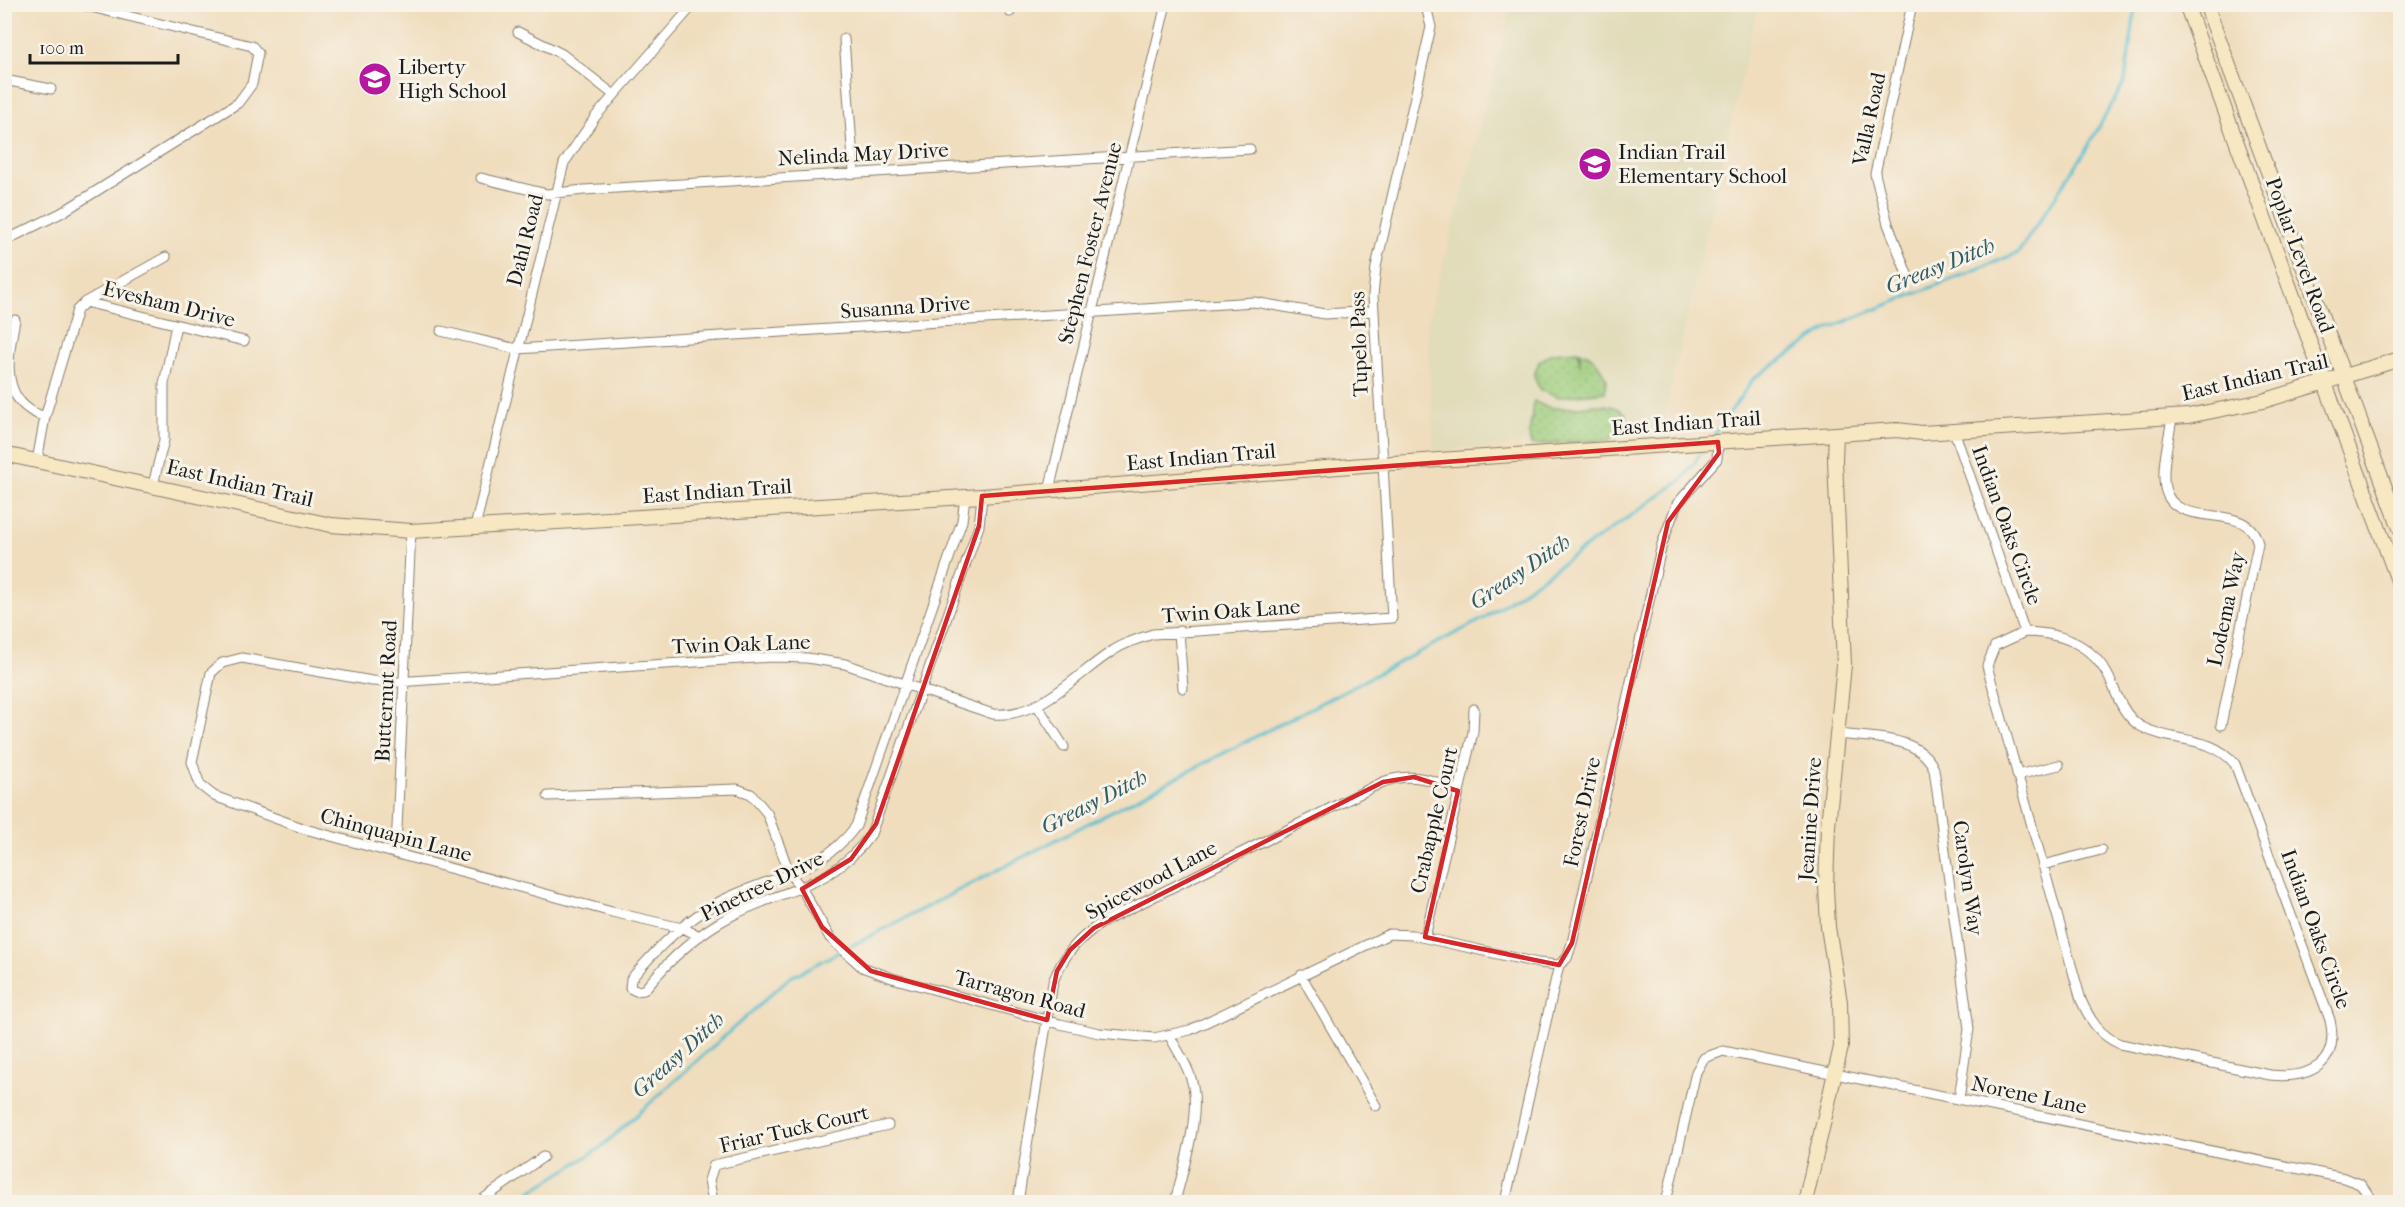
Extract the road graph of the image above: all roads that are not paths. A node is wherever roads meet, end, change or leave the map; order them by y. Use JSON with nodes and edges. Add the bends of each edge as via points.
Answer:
{"nodes":[{"id":1,"x":78,"y":4,"type":"edge"},
{"id":2,"x":694,"y":4,"type":"edge"},
{"id":3,"x":1166,"y":4,"type":"edge"},
{"id":4,"x":1912,"y":4,"type":"edge"},
{"id":5,"x":2186,"y":4,"type":"edge"},
{"id":6,"x":2206,"y":4,"type":"edge"},
{"id":7,"x":1422,"y":5,"type":"edge"},
{"id":8,"x":518,"y":32,"type":"dead end"},
{"id":9,"x":844,"y":39,"type":"dead end"},
{"id":10,"x":4,"y":80,"type":"edge"},
{"id":11,"x":51,"y":89,"type":"dead end"},
{"id":12,"x":614,"y":95,"type":"junction"},
{"id":13,"x":1250,"y":149,"type":"dead end"},
{"id":14,"x":1130,"y":156,"type":"junction"},
{"id":15,"x":854,"y":173,"type":"junction"},
{"id":16,"x":481,"y":178,"type":"dead end"},
{"id":17,"x":556,"y":194,"type":"junction"},
{"id":18,"x":4,"y":241,"type":"edge"},
{"id":19,"x":166,"y":257,"type":"dead end"},
{"id":20,"x":1908,"y":273,"type":"dead end"},
{"id":21,"x":85,"y":303,"type":"junction"},
{"id":22,"x":1373,"y":311,"type":"junction"},
{"id":23,"x":1091,"y":313,"type":"junction"},
{"id":24,"x":15,"y":320,"type":"dead end"},
{"id":25,"x":176,"y":325,"type":"junction"},
{"id":26,"x":441,"y":331,"type":"dead end"},
{"id":27,"x":244,"y":341,"type":"dead end"},
{"id":28,"x":518,"y":349,"type":"junction"},
{"id":29,"x":2400,"y":358,"type":"edge"},
{"id":30,"x":2344,"y":377,"type":"junction"},
{"id":31,"x":2323,"y":384,"type":"junction"},
{"id":32,"x":45,"y":417,"type":"junction"},
{"id":33,"x":2172,"y":418,"type":"junction"},
{"id":34,"x":1954,"y":431,"type":"junction"},
{"id":35,"x":1836,"y":434,"type":"junction"},
{"id":36,"x":1718,"y":442,"type":"junction"},
{"id":37,"x":4,"y":454,"type":"edge"},
{"id":38,"x":37,"y":461,"type":"junction"},
{"id":39,"x":1382,"y":464,"type":"junction"},
{"id":40,"x":153,"y":485,"type":"junction"},
{"id":41,"x":1049,"y":490,"type":"junction"},
{"id":42,"x":965,"y":496,"type":"junction"},
{"id":43,"x":982,"y":496,"type":"junction"},
{"id":44,"x":475,"y":526,"type":"junction"},
{"id":45,"x":2400,"y":528,"type":"edge"},
{"id":46,"x":411,"y":531,"type":"junction"},
{"id":47,"x":2400,"y":586,"type":"edge"},
{"id":48,"x":1392,"y":618,"type":"joint"},
{"id":49,"x":1179,"y":631,"type":"junction"},
{"id":50,"x":2025,"y":632,"type":"junction"},
{"id":51,"x":211,"y":673,"type":"joint"},
{"id":52,"x":404,"y":682,"type":"junction"},
{"id":53,"x":908,"y":684,"type":"junction"},
{"id":54,"x":1183,"y":688,"type":"dead end"},
{"id":55,"x":924,"y":689,"type":"junction"},
{"id":56,"x":1037,"y":705,"type":"junction"},
{"id":57,"x":1474,"y":709,"type":"dead end"},
{"id":58,"x":2221,"y":725,"type":"dead end"},
{"id":59,"x":1838,"y":734,"type":"junction"},
{"id":60,"x":1064,"y":747,"type":"dead end"},
{"id":61,"x":2059,"y":765,"type":"dead end"},
{"id":62,"x":2017,"y":775,"type":"junction"},
{"id":63,"x":1458,"y":791,"type":"junction"},
{"id":64,"x":548,"y":796,"type":"dead end"},
{"id":65,"x":2101,"y":850,"type":"dead end"},
{"id":66,"x":393,"y":852,"type":"junction"},
{"id":67,"x":2043,"y":865,"type":"junction"},
{"id":68,"x":790,"y":874,"type":"junction"},
{"id":69,"x":802,"y":889,"type":"junction"},
{"id":70,"x":682,"y":928,"type":"junction"},
{"id":71,"x":700,"y":936,"type":"junction"},
{"id":72,"x":1425,"y":938,"type":"junction"},
{"id":73,"x":1559,"y":965,"type":"junction"},
{"id":74,"x":1301,"y":975,"type":"junction"},
{"id":75,"x":1047,"y":1020,"type":"junction"},
{"id":76,"x":1169,"y":1035,"type":"junction"},
{"id":77,"x":1836,"y":1074,"type":"junction"},
{"id":78,"x":1959,"y":1099,"type":"junction"},
{"id":79,"x":1376,"y":1106,"type":"dead end"},
{"id":80,"x":888,"y":1125,"type":"dead end"},
{"id":81,"x":543,"y":1157,"type":"dead end"},
{"id":82,"x":479,"y":1203,"type":"edge"},
{"id":83,"x":713,"y":1203,"type":"edge"},
{"id":84,"x":1018,"y":1203,"type":"edge"},
{"id":85,"x":1175,"y":1203,"type":"edge"},
{"id":86,"x":1505,"y":1203,"type":"edge"},
{"id":87,"x":1666,"y":1203,"type":"edge"},
{"id":88,"x":1805,"y":1203,"type":"edge"},
{"id":89,"x":2374,"y":1203,"type":"edge"}],
"edges":[{"from":1,"to":18,"type":"street","via":[[256,49],[252,84],[238,103],[61,213]]},
{"from":2,"to":12,"type":"street","name":"Dahl Road"},
{"from":3,"to":14,"type":"street","name":"Stephen Foster Avenue"},
{"from":4,"to":20,"type":"street","name":"Valla Road","via":[[1875,174],[1888,224]]},
{"from":5,"to":31,"type":"main road","name":"Poplar Level Road"},
{"from":6,"to":30,"type":"main road","name":"Poplar Level Road"},
{"from":7,"to":22,"type":"street","name":"Tupelo Pass","via":[[1431,27],[1377,267]]},
{"from":8,"to":12,"type":"street","via":[[562,54]]},
{"from":9,"to":15,"type":"street"},
{"from":10,"to":11,"type":"street"},
{"from":12,"to":17,"type":"street","name":"Dahl Road","via":[[569,153]]},
{"from":13,"to":14,"type":"street","name":"Nelinda May Drive"},
{"from":14,"to":15,"type":"street","name":"Nelinda May Drive"},
{"from":14,"to":23,"type":"street","name":"Stephen Foster Avenue"},
{"from":15,"to":17,"type":"street","name":"Nelinda May Drive"},
{"from":16,"to":17,"type":"street","name":"Nelinda May Drive"},
{"from":17,"to":28,"type":"street","name":"Dahl Road"},
{"from":19,"to":21,"type":"street"},
{"from":21,"to":25,"type":"street","name":"Evesham Drive"},
{"from":21,"to":32,"type":"street","via":[[73,319]]},
{"from":22,"to":23,"type":"street","name":"Susanna Drive","via":[[1325,314],[1254,302]]},
{"from":22,"to":39,"type":"street","name":"Tupelo Pass"},
{"from":23,"to":28,"type":"street","name":"Susanna Drive"},
{"from":23,"to":41,"type":"street","name":"Stephen Foster Avenue"},
{"from":24,"to":32,"type":"street","via":[[5,380],[22,408]]},
{"from":25,"to":27,"type":"street","name":"Evesham Drive"},
{"from":25,"to":40,"type":"street","via":[[164,384],[164,440]]},
{"from":26,"to":28,"type":"street","name":"Susanna Drive"},
{"from":28,"to":44,"type":"street","name":"Dahl Road"},
{"from":29,"to":30,"type":"main road","name":"East Indian Trail"},
{"from":30,"to":31,"type":"main road","name":"East Indian Trail"},
{"from":30,"to":45,"type":"main road","name":"Poplar Level Road"},
{"from":31,"to":33,"type":"main road","name":"East Indian Trail","via":[[2217,411]]},
{"from":31,"to":47,"type":"main road","name":"Poplar Level Road"},
{"from":32,"to":38,"type":"street"},
{"from":33,"to":34,"type":"main road","name":"East Indian Trail"},
{"from":33,"to":58,"type":"street","name":"Lodema Way","via":[[2165,486],[2172,502],[2186,510],[2243,522],[2254,532],[2258,544]]},
{"from":34,"to":35,"type":"main road","name":"East Indian Trail"},
{"from":34,"to":50,"type":"street","name":"Indian Oaks Circle"},
{"from":35,"to":36,"type":"main road","name":"East Indian Trail"},
{"from":35,"to":59,"type":"main road","name":"Jeanine Drive","via":[[1834,460],[1844,630]]},
{"from":36,"to":39,"type":"main road","name":"East Indian Trail"},
{"from":36,"to":73,"type":"street","name":"Forest Drive","via":[[1719,453],[1713,465],[1677,504],[1668,522],[1572,943],[1567,958]]},
{"from":37,"to":38,"type":"main road","name":"East Indian Trail"},
{"from":38,"to":40,"type":"main road","name":"East Indian Trail"},
{"from":39,"to":41,"type":"main road","name":"East Indian Trail"},
{"from":39,"to":48,"type":"street","name":"Tupelo Pass"},
{"from":40,"to":46,"type":"main road","name":"East Indian Trail","via":[[331,525]]},
{"from":41,"to":43,"type":"main road","name":"East Indian Trail"},
{"from":42,"to":43,"type":"main road","name":"East Indian Trail"},
{"from":42,"to":44,"type":"main road","name":"East Indian Trail"},
{"from":42,"to":53,"type":"street","name":"Pinetree Drive","via":[[962,521]]},
{"from":43,"to":55,"type":"street","name":"Pinetree Drive","via":[[979,526],[937,641]]},
{"from":44,"to":46,"type":"main road","name":"East Indian Trail"},
{"from":46,"to":52,"type":"street","name":"Butternut Road"},
{"from":48,"to":49,"type":"street","name":"Twin Oak Lane"},
{"from":49,"to":54,"type":"street"},
{"from":49,"to":56,"type":"street","name":"Twin Oak Lane","via":[[1154,634],[1116,648]]},
{"from":50,"to":62,"type":"street","name":"Indian Oaks Circle","via":[[1995,646],[1987,666]]},
{"from":50,"to":67,"type":"street","name":"Indian Oaks Circle","via":[[2059,635],[2083,646],[2102,664],[2133,721],[2155,732],[2216,746],[2235,764],[2330,1020],[2333,1037],[2324,1059],[2309,1073],[2289,1077],[2136,1048],[2103,1035],[2090,1020],[2081,1000]]},
{"from":51,"to":52,"type":"street","name":"Twin Oak Lane","via":[[222,663],[242,658],[372,681]]},
{"from":51,"to":66,"type":"street","name":"Chinquapin Lane","via":[[192,762],[196,778],[206,791],[228,803],[305,829]]},
{"from":52,"to":53,"type":"street","name":"Twin Oak Lane","via":[[772,657],[834,662]]},
{"from":52,"to":66,"type":"street","name":"Butternut Road"},
{"from":53,"to":55,"type":"street","name":"Twin Oak Lane"},
{"from":53,"to":68,"type":"street","name":"Pinetree Drive","via":[[856,826],[825,858]]},
{"from":55,"to":56,"type":"street","name":"Twin Oak Lane","via":[[993,714],[1012,714]]},
{"from":55,"to":69,"type":"street","name":"Pinetree Drive","via":[[871,834],[834,873]]},
{"from":56,"to":60,"type":"street"},
{"from":57,"to":63,"type":"street","name":"Crabapple Court","via":[[1473,732]]},
{"from":59,"to":77,"type":"main road","name":"Jeanine Drive","via":[[1826,849],[1828,927],[1841,1024]]},
{"from":59,"to":78,"type":"street","name":"Carolyn Way","via":[[1909,745],[1923,752],[1934,770],[1967,1005],[1968,1054]]},
{"from":61,"to":62,"type":"street"},
{"from":62,"to":67,"type":"street","name":"Indian Oaks Circle"},
{"from":63,"to":72,"type":"street","name":"Crabapple Court"},
{"from":63,"to":75,"type":"street","name":"Spicewood Lane","via":[[1424,778],[1390,779],[1105,921],[1084,935],[1062,961],[1053,982]]},
{"from":64,"to":68,"type":"street","name":"Tarragon Road","via":[[736,789],[751,794],[767,813]]},
{"from":65,"to":67,"type":"street"},
{"from":66,"to":70,"type":"street","name":"Chinquapin Lane"},
{"from":68,"to":69,"type":"street","name":"Tarragon Road"},
{"from":68,"to":70,"type":"street","name":"Pinetree Drive","via":[[721,902]]},
{"from":69,"to":71,"type":"street","name":"Pinetree Drive","via":[[746,908]]},
{"from":69,"to":75,"type":"street","name":"Tarragon Road","via":[[830,938],[871,971]]},
{"from":70,"to":71,"type":"street","name":"Chinquapin Lane"},
{"from":70,"to":71,"type":"street","name":"Pinetree Drive","via":[[630,979],[630,988],[636,992],[644,990],[678,951]]},
{"from":72,"to":73,"type":"street","name":"Tarragon Road"},
{"from":72,"to":74,"type":"street","name":"Tarragon Road","via":[[1382,936]]},
{"from":73,"to":86,"type":"street","name":"Forest Drive"},
{"from":74,"to":76,"type":"street","name":"Tarragon Road","via":[[1190,1030]]},
{"from":74,"to":79,"type":"street"},
{"from":75,"to":76,"type":"street","name":"Tarragon Road","via":[[1118,1035]]},
{"from":75,"to":84,"type":"street","name":"Spicewood Lane"},
{"from":76,"to":85,"type":"street","via":[[1194,1090],[1188,1144]]},
{"from":77,"to":78,"type":"street","name":"Norene Lane"},
{"from":77,"to":87,"type":"street","name":"Norene Lane","via":[[1723,1051],[1701,1062]]},
{"from":77,"to":88,"type":"main road","name":"Jeanine Drive"},
{"from":78,"to":89,"type":"street","name":"Norene Lane","via":[[2344,1178],[2360,1184]]},
{"from":80,"to":83,"type":"street","name":"Friar Tuck Court","via":[[714,1165],[709,1180]]},
{"from":81,"to":82,"type":"street"}]}
